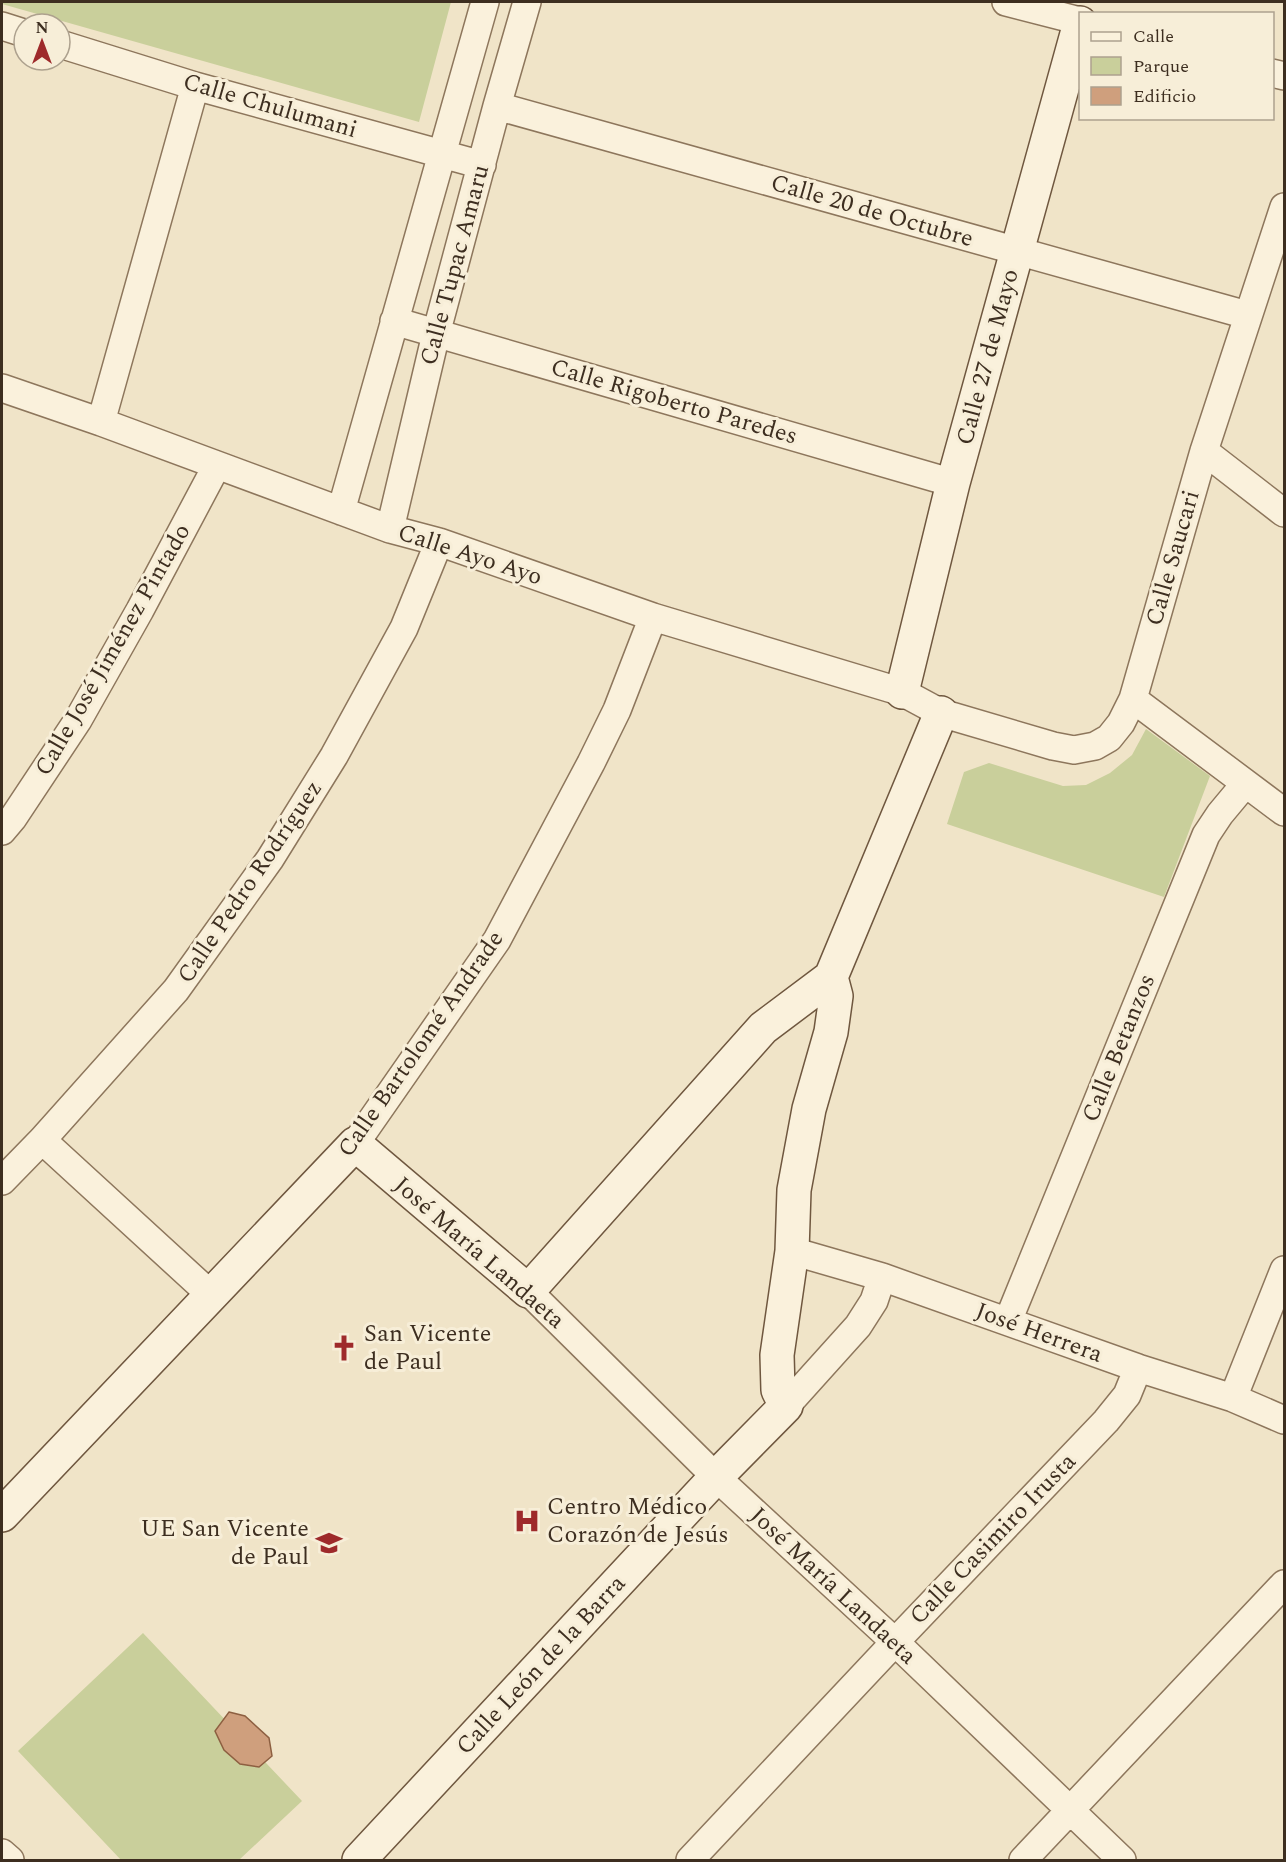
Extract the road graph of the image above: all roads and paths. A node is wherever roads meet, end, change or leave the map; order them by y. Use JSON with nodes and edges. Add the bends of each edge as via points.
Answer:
{"nodes":[{"id":1,"x":484,"y":2,"type":"edge"},
{"id":2,"x":527,"y":2,"type":"edge"},
{"id":3,"x":1006,"y":2,"type":"edge"},
{"id":4,"x":1079,"y":22,"type":"edge"},
{"id":5,"x":1079,"y":26,"type":"edge"},
{"id":6,"x":72,"y":48,"type":"edge"},
{"id":7,"x":195,"y":86,"type":"junction"},
{"id":8,"x":497,"y":106,"type":"junction"},
{"id":9,"x":442,"y":154,"type":"junction"},
{"id":10,"x":482,"y":165,"type":"junction"},
{"id":11,"x":1284,"y":208,"type":"edge"},
{"id":12,"x":1017,"y":251,"type":"junction"},
{"id":13,"x":1247,"y":315,"type":"junction"},
{"id":14,"x":394,"y":321,"type":"junction"},
{"id":15,"x":436,"y":334,"type":"junction"},
{"id":16,"x":2,"y":388,"type":"edge"},
{"id":17,"x":101,"y":422,"type":"junction"},
{"id":18,"x":1204,"y":452,"type":"junction"},
{"id":19,"x":217,"y":465,"type":"junction"},
{"id":20,"x":953,"y":483,"type":"junction"},
{"id":21,"x":341,"y":511,"type":"junction"},
{"id":22,"x":1284,"y":513,"type":"edge"},
{"id":23,"x":390,"y":529,"type":"junction"},
{"id":24,"x":439,"y":542,"type":"junction"},
{"id":25,"x":653,"y":617,"type":"junction"},
{"id":26,"x":902,"y":692,"type":"junction"},
{"id":27,"x":1133,"y":699,"type":"junction"},
{"id":28,"x":941,"y":713,"type":"junction"},
{"id":29,"x":1245,"y":784,"type":"junction"},
{"id":30,"x":1284,"y":812,"type":"edge"},
{"id":31,"x":2,"y":831,"type":"edge"},
{"id":32,"x":831,"y":977,"type":"junction"},
{"id":33,"x":42,"y":1140,"type":"junction"},
{"id":34,"x":355,"y":1144,"type":"junction"},
{"id":35,"x":2,"y":1181,"type":"edge"},
{"id":36,"x":792,"y":1251,"type":"junction"},
{"id":37,"x":1284,"y":1270,"type":"edge"},
{"id":38,"x":882,"y":1277,"type":"junction"},
{"id":39,"x":528,"y":1291,"type":"junction"},
{"id":40,"x":210,"y":1294,"type":"junction"},
{"id":41,"x":1008,"y":1321,"type":"junction"},
{"id":42,"x":1138,"y":1368,"type":"junction"},
{"id":43,"x":1233,"y":1398,"type":"junction"},
{"id":44,"x":786,"y":1406,"type":"junction"},
{"id":45,"x":1284,"y":1420,"type":"edge"},
{"id":46,"x":716,"y":1477,"type":"junction"},
{"id":47,"x":2,"y":1515,"type":"edge"},
{"id":48,"x":1284,"y":1584,"type":"edge"},
{"id":49,"x":895,"y":1642,"type":"junction"},
{"id":50,"x":1070,"y":1811,"type":"junction"},
{"id":51,"x":2,"y":1852,"type":"edge"},
{"id":52,"x":10,"y":1860,"type":"edge"},
{"id":53,"x":359,"y":1860,"type":"edge"},
{"id":54,"x":690,"y":1860,"type":"edge"},
{"id":55,"x":1023,"y":1860,"type":"edge"},
{"id":56,"x":1122,"y":1860,"type":"edge"}],
"edges":[{"from":1,"to":9,"type":"street","name":"Calle Tupac Amaru"},
{"from":2,"to":8,"type":"street","name":"Calle Tupac Amaru"},
{"from":3,"to":4,"type":"street"},
{"from":5,"to":12,"type":"street","name":"Calle 27 de Mayo"},
{"from":6,"to":7,"type":"street","name":"Calle Chulumani"},
{"from":7,"to":9,"type":"street","name":"Calle Chulumani"},
{"from":7,"to":17,"type":"street"},
{"from":8,"to":10,"type":"street","name":"Calle Tupac Amaru"},
{"from":8,"to":12,"type":"street","name":"Calle 20 de Octubre"},
{"from":9,"to":10,"type":"street","name":"Calle Chulumani"},
{"from":9,"to":14,"type":"street","name":"Calle Tupac Amaru"},
{"from":10,"to":15,"type":"street","name":"Calle Tupac Amaru"},
{"from":11,"to":13,"type":"street","name":"Calle Saucari"},
{"from":12,"to":13,"type":"street","name":"Calle 20 de Octubre"},
{"from":12,"to":20,"type":"street","name":"Calle 27 de Mayo"},
{"from":13,"to":18,"type":"street","name":"Calle Saucari"},
{"from":14,"to":15,"type":"street","name":"Calle Rigoberto Paredes"},
{"from":14,"to":21,"type":"street","name":"Calle Tupac Amaru"},
{"from":15,"to":20,"type":"street","name":"Calle Rigoberto Paredes"},
{"from":15,"to":23,"type":"street","name":"Calle Tupac Amaru"},
{"from":16,"to":17,"type":"street","name":"Calle Ayo Ayo"},
{"from":17,"to":19,"type":"street","name":"Calle Ayo Ayo"},
{"from":18,"to":22,"type":"street"},
{"from":18,"to":27,"type":"street","name":"Calle Saucari"},
{"from":19,"to":21,"type":"street","name":"Calle Ayo Ayo"},
{"from":19,"to":31,"type":"street","name":"Calle José Jiménez Pintado","via":[[78,720]]},
{"from":20,"to":26,"type":"street","name":"Calle 27 de Mayo"},
{"from":21,"to":23,"type":"street","name":"Calle Ayo Ayo"},
{"from":23,"to":24,"type":"street","name":"Calle Ayo Ayo"},
{"from":24,"to":25,"type":"street","name":"Calle Ayo Ayo"},
{"from":24,"to":33,"type":"street","name":"Calle Pedro Rodríguez","via":[[404,628],[334,756],[270,859],[176,990]]},
{"from":25,"to":26,"type":"street","name":"Calle Ayo Ayo"},
{"from":25,"to":34,"type":"street","name":"Calle Bartolomé Andrade","via":[[617,710],[497,940]]},
{"from":26,"to":28,"type":"street","name":"Calle Ayo Ayo"},
{"from":27,"to":28,"type":"street","name":"Calle Saucari","via":[[1109,738],[1095,746],[1074,750]]},
{"from":27,"to":29,"type":"street"},
{"from":28,"to":32,"type":"street"},
{"from":29,"to":30,"type":"street"},
{"from":29,"to":41,"type":"street","name":"Calle Betanzos","via":[[1206,836]]},
{"from":32,"to":36,"type":"street","via":[[836,996],[831,1032],[809,1108],[794,1190]]},
{"from":32,"to":39,"type":"street","via":[[763,1028]]},
{"from":33,"to":35,"type":"street","name":"Calle Pedro Rodríguez"},
{"from":33,"to":40,"type":"street"},
{"from":34,"to":39,"type":"street","name":"José María Landaeta"},
{"from":34,"to":40,"type":"street","name":"Calle Bartolomé Andrade"},
{"from":36,"to":38,"type":"street","name":"José Herrera"},
{"from":36,"to":44,"type":"street","via":[[777,1355],[778,1390]]},
{"from":37,"to":43,"type":"street"},
{"from":38,"to":41,"type":"street","name":"José Herrera"},
{"from":38,"to":44,"type":"street","name":"Calle León de la Barra","via":[[874,1301],[858,1326]]},
{"from":39,"to":46,"type":"street","name":"José María Landaeta"},
{"from":40,"to":47,"type":"street","name":"Calle Bartolomé Andrade"},
{"from":41,"to":42,"type":"street","name":"José Herrera"},
{"from":42,"to":43,"type":"street","name":"José Herrera"},
{"from":42,"to":49,"type":"street","name":"Calle Casimiro Irusta","via":[[1127,1395],[1106,1421]]},
{"from":43,"to":45,"type":"street","name":"José Herrera"},
{"from":44,"to":46,"type":"street","name":"Calle León de la Barra"},
{"from":46,"to":49,"type":"street","name":"José María Landaeta"},
{"from":46,"to":53,"type":"street","name":"Calle León de la Barra"},
{"from":48,"to":50,"type":"street"},
{"from":49,"to":50,"type":"street","name":"José María Landaeta"},
{"from":49,"to":54,"type":"street","name":"Calle Casimiro Irusta"},
{"from":50,"to":55,"type":"street"},
{"from":50,"to":56,"type":"street","name":"José María Landaeta"},
{"from":51,"to":52,"type":"street"}]}
